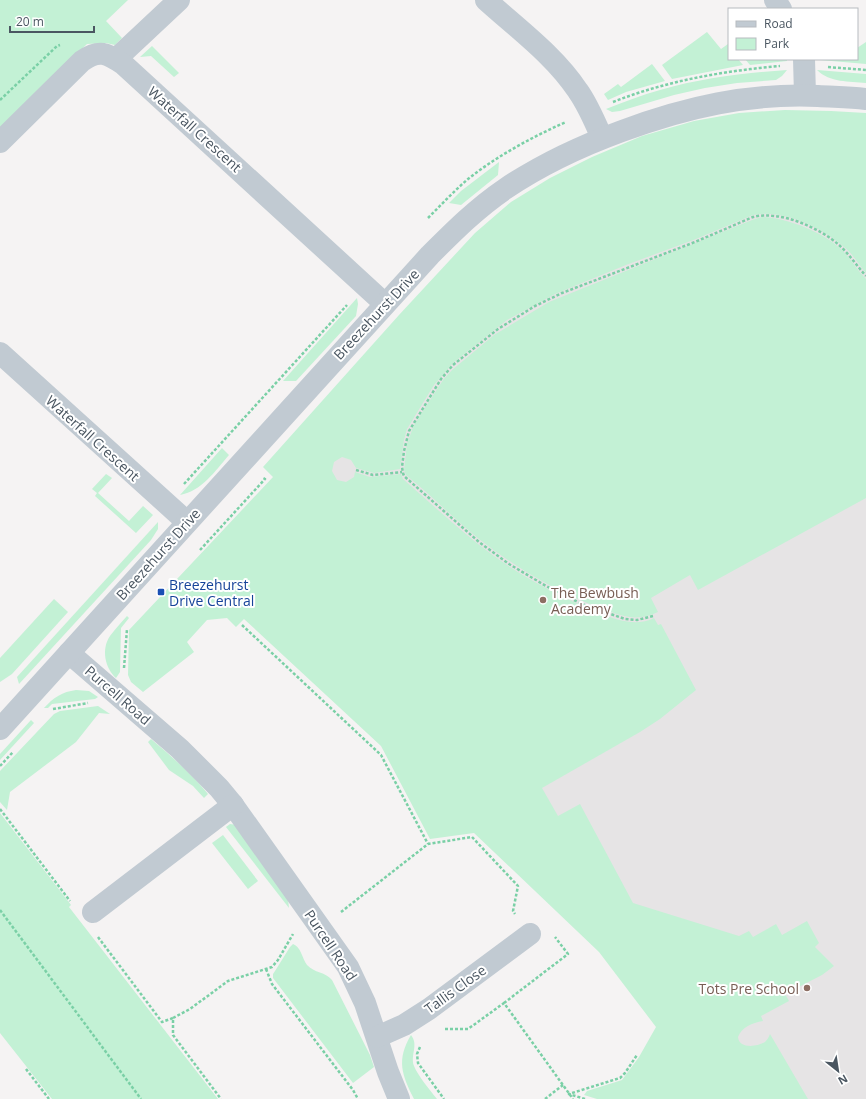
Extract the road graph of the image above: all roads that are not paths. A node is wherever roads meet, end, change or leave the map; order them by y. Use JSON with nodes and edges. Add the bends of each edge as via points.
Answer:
{"nodes":[{"id":1,"x":179,"y":0,"type":"edge"},
{"id":2,"x":486,"y":0,"type":"edge"},
{"id":3,"x":116,"y":59,"type":"junction"},
{"id":4,"x":804,"y":60,"type":"edge"},
{"id":5,"x":805,"y":96,"type":"junction"},
{"id":6,"x":866,"y":100,"type":"edge"},
{"id":7,"x":602,"y":138,"type":"junction"},
{"id":8,"x":0,"y":142,"type":"edge"},
{"id":9,"x":385,"y":304,"type":"junction"},
{"id":10,"x":0,"y":353,"type":"edge"},
{"id":11,"x":187,"y":522,"type":"junction"},
{"id":12,"x":69,"y":653,"type":"junction"},
{"id":13,"x":0,"y":729,"type":"edge"},
{"id":14,"x":233,"y":805,"type":"junction"},
{"id":15,"x":83,"y":909,"type":"road end"},
{"id":16,"x":530,"y":934,"type":"road end"},
{"id":17,"x":377,"y":1037,"type":"junction"},
{"id":18,"x":399,"y":1099,"type":"edge"}],
"edges":[{"from":1,"to":3,"type":"street"},
{"from":2,"to":7,"type":"street","via":[[541,48],[567,76],[579,92]]},
{"from":3,"to":8,"type":"street","name":"Waterfall Crescent","via":[[108,54],[90,55]]},
{"from":3,"to":9,"type":"street","name":"Waterfall Crescent"},
{"from":4,"to":5,"type":"street"},
{"from":5,"to":6,"type":"street","name":"Breezehurst Drive","via":[[853,97]]},
{"from":5,"to":7,"type":"street","name":"Breezehurst Drive","via":[[759,97],[711,104],[672,113]]},
{"from":7,"to":9,"type":"street","name":"Breezehurst Drive","via":[[534,171],[491,199],[449,236]]},
{"from":9,"to":11,"type":"street","name":"Breezehurst Drive"},
{"from":10,"to":11,"type":"street","name":"Waterfall Crescent"},
{"from":11,"to":12,"type":"street","name":"Breezehurst Drive"},
{"from":12,"to":13,"type":"street","name":"Breezehurst Drive"},
{"from":12,"to":14,"type":"street","name":"Purcell Road","via":[[185,754]]},
{"from":14,"to":15,"type":"street"},
{"from":14,"to":17,"type":"street","name":"Purcell Road","via":[[348,967]]},
{"from":16,"to":17,"type":"street","name":"Tallis Close","via":[[423,1013]]},
{"from":17,"to":18,"type":"street","name":"Purcell Road"}]}
